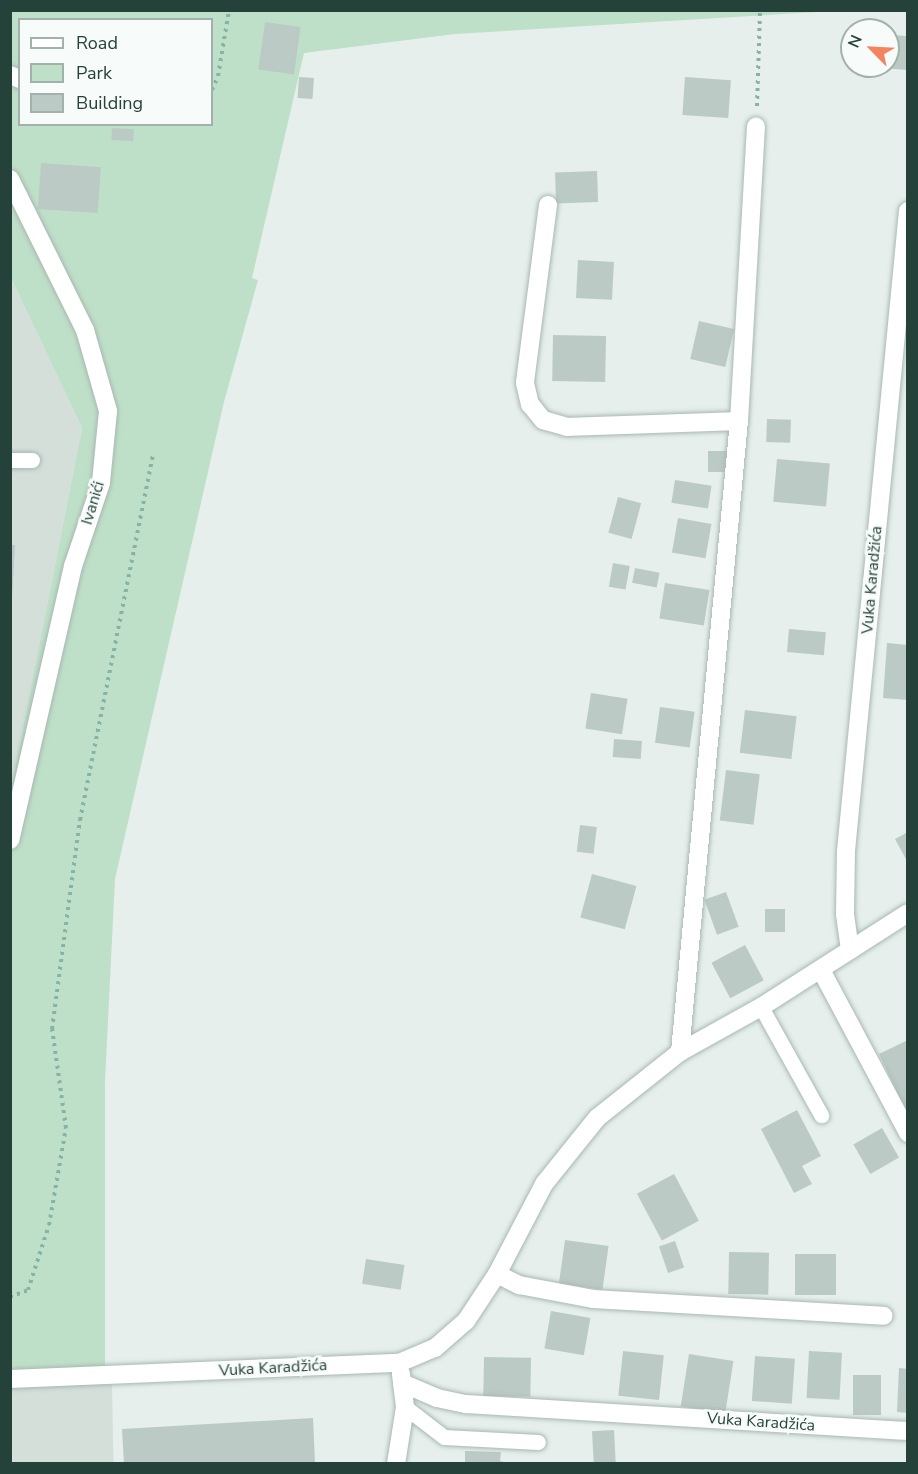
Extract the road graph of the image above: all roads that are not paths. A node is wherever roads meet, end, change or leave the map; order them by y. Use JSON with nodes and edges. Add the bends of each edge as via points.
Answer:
{"nodes":[{"id":1,"x":756,"y":126,"type":"road end"},
{"id":2,"x":10,"y":179,"type":"edge"},
{"id":3,"x":548,"y":205,"type":"dead end"},
{"id":4,"x":908,"y":211,"type":"edge"},
{"id":5,"x":739,"y":421,"type":"junction"},
{"id":6,"x":10,"y":460,"type":"edge"},
{"id":7,"x":32,"y":460,"type":"dead end"},
{"id":8,"x":10,"y":840,"type":"edge"},
{"id":9,"x":908,"y":913,"type":"edge"},
{"id":10,"x":850,"y":950,"type":"junction"},
{"id":11,"x":821,"y":970,"type":"junction"},
{"id":12,"x":761,"y":1007,"type":"junction"},
{"id":13,"x":680,"y":1052,"type":"junction"},
{"id":14,"x":821,"y":1115,"type":"dead end"},
{"id":15,"x":908,"y":1133,"type":"edge"},
{"id":16,"x":497,"y":1274,"type":"junction"},
{"id":17,"x":884,"y":1316,"type":"dead end"},
{"id":18,"x":399,"y":1363,"type":"junction"},
{"id":19,"x":10,"y":1379,"type":"edge"},
{"id":20,"x":402,"y":1383,"type":"junction"},
{"id":21,"x":405,"y":1407,"type":"junction"},
{"id":22,"x":908,"y":1431,"type":"edge"},
{"id":23,"x":538,"y":1442,"type":"dead end"},
{"id":24,"x":396,"y":1464,"type":"edge"}],
"edges":[{"from":1,"to":5,"type":"street"},
{"from":2,"to":8,"type":"street","name":"Ivanići","via":[[85,330],[108,411],[101,483],[73,566]]},
{"from":3,"to":5,"type":"street","via":[[525,383],[530,404],[543,420],[567,427]]},
{"from":4,"to":10,"type":"street","name":"Vuka Karadžića","via":[[846,851],[845,914]]},
{"from":5,"to":13,"type":"street"},
{"from":6,"to":7,"type":"lane"},
{"from":9,"to":10,"type":"street","name":"Vuka Karadžića"},
{"from":10,"to":11,"type":"street","name":"Vuka Karadžića"},
{"from":11,"to":12,"type":"street","name":"Vuka Karadžića"},
{"from":11,"to":15,"type":"street"},
{"from":12,"to":13,"type":"street","name":"Vuka Karadžića"},
{"from":12,"to":14,"type":"lane"},
{"from":13,"to":16,"type":"street","name":"Vuka Karadžića","via":[[597,1118],[562,1158]]},
{"from":16,"to":17,"type":"street","via":[[519,1285],[593,1299]]},
{"from":16,"to":18,"type":"street","name":"Vuka Karadžića","via":[[466,1321],[435,1348]]},
{"from":18,"to":19,"type":"street","name":"Vuka Karadžića"},
{"from":18,"to":20,"type":"street"},
{"from":20,"to":21,"type":"street"},
{"from":20,"to":22,"type":"street","name":"Vuka Karadžića","via":[[437,1398],[466,1404]]},
{"from":21,"to":23,"type":"lane","via":[[444,1437]]},
{"from":21,"to":24,"type":"street"}]}
